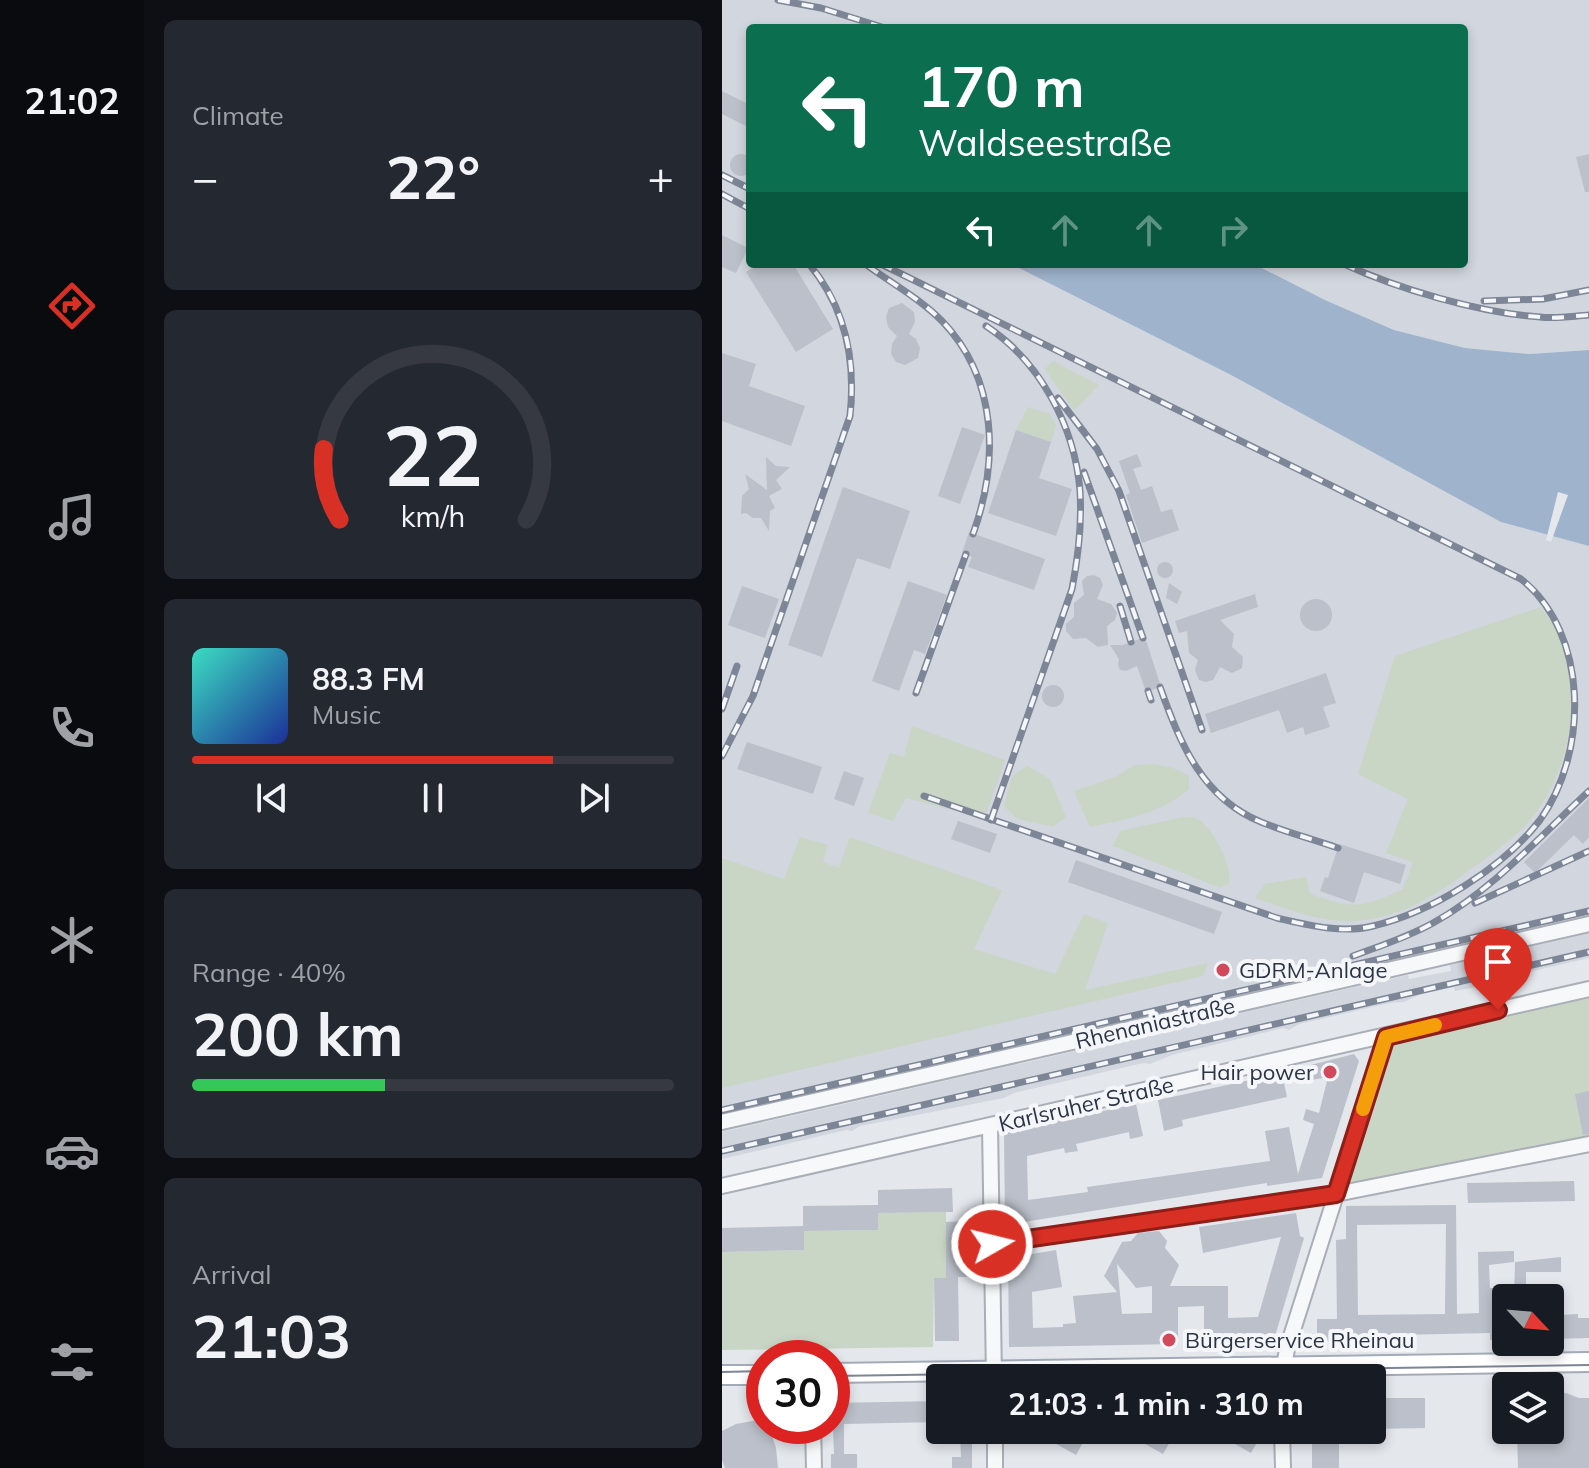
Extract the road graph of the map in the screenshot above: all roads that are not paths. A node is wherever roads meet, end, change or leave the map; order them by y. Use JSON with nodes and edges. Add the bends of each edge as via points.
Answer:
{"nodes":[{"id":1,"x":1589,"y":924,"type":"edge"},
{"id":2,"x":1589,"y":989,"type":"edge"},
{"id":3,"x":1386,"y":1037,"type":"junction"},
{"id":4,"x":722,"y":1122,"type":"edge"},
{"id":5,"x":990,"y":1126,"type":"junction"},
{"id":6,"x":1589,"y":1144,"type":"edge"},
{"id":7,"x":722,"y":1186,"type":"edge"},
{"id":8,"x":1336,"y":1194,"type":"junction"},
{"id":9,"x":992,"y":1244,"type":"junction"},
{"id":10,"x":1589,"y":1362,"type":"edge"},
{"id":11,"x":994,"y":1364,"type":"edge"},
{"id":12,"x":1284,"y":1364,"type":"edge"},
{"id":13,"x":1386,"y":1369,"type":"edge"},
{"id":14,"x":850,"y":1373,"type":"edge"},
{"id":15,"x":926,"y":1374,"type":"edge"},
{"id":16,"x":722,"y":1375,"type":"edge"},
{"id":17,"x":746,"y":1375,"type":"edge"},
{"id":18,"x":813,"y":1444,"type":"edge"},
{"id":19,"x":995,"y":1444,"type":"edge"},
{"id":20,"x":1282,"y":1444,"type":"edge"},
{"id":21,"x":814,"y":1468,"type":"edge"},
{"id":22,"x":995,"y":1468,"type":"edge"},
{"id":23,"x":1283,"y":1468,"type":"edge"}],
"edges":[{"from":1,"to":4,"type":"street","name":"Rhenaniastraße"},
{"from":2,"to":3,"type":"street","name":"Karlsruher Straße"},
{"from":3,"to":5,"type":"street","name":"Karlsruher Straße"},
{"from":3,"to":8,"type":"street"},
{"from":5,"to":7,"type":"street","name":"Karlsruher Straße"},
{"from":5,"to":9,"type":"street"},
{"from":6,"to":8,"type":"street"},
{"from":8,"to":9,"type":"street"},
{"from":8,"to":12,"type":"street"},
{"from":9,"to":11,"type":"street"},
{"from":10,"to":13,"type":"main road"},
{"from":14,"to":15,"type":"main road"},
{"from":16,"to":17,"type":"main road"},
{"from":18,"to":21,"type":"street"},
{"from":19,"to":22,"type":"street"},
{"from":20,"to":23,"type":"street"}]}
